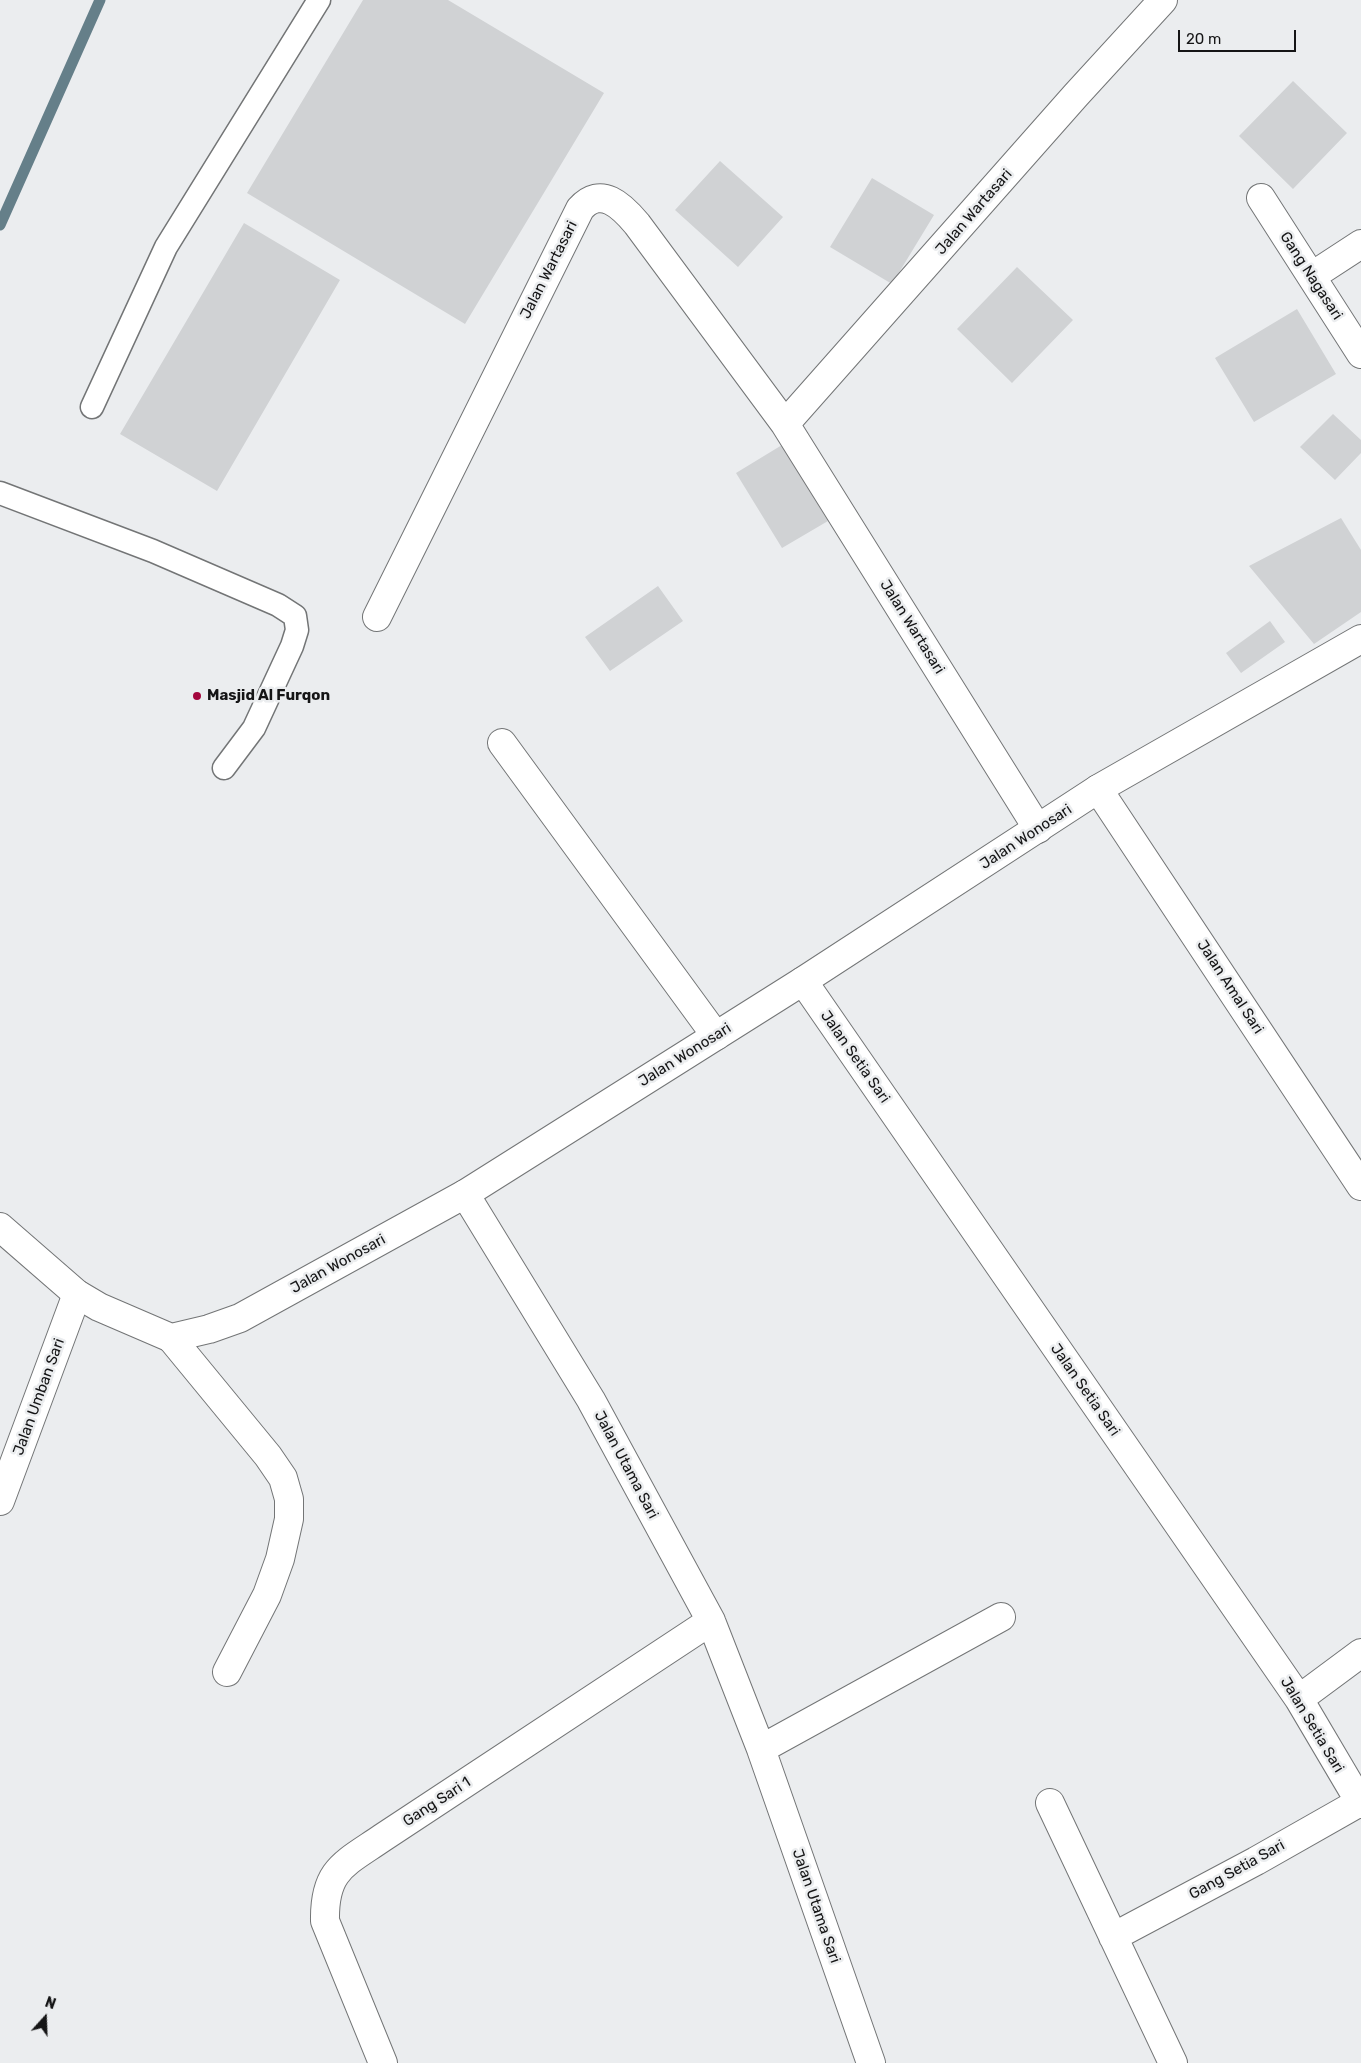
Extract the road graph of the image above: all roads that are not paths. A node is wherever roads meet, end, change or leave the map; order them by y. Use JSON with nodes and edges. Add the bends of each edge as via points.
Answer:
{"nodes":[{"id":1,"x":319,"y":0,"type":"edge"},
{"id":2,"x":1163,"y":0,"type":"edge"},
{"id":3,"x":1261,"y":198,"type":"dead end"},
{"id":4,"x":1361,"y":244,"type":"edge"},
{"id":5,"x":1312,"y":276,"type":"junction"},
{"id":6,"x":1361,"y":354,"type":"edge"},
{"id":7,"x":92,"y":407,"type":"dead end"},
{"id":8,"x":785,"y":424,"type":"junction"},
{"id":9,"x":0,"y":493,"type":"edge"},
{"id":10,"x":377,"y":617,"type":"dead end"},
{"id":11,"x":1361,"y":639,"type":"edge"},
{"id":12,"x":502,"y":743,"type":"dead end"},
{"id":13,"x":224,"y":768,"type":"dead end"},
{"id":14,"x":1098,"y":789,"type":"junction"},
{"id":15,"x":1038,"y":829,"type":"junction"},
{"id":16,"x":802,"y":981,"type":"junction"},
{"id":17,"x":716,"y":1036,"type":"junction"},
{"id":18,"x":1361,"y":1186,"type":"edge"},
{"id":19,"x":465,"y":1194,"type":"junction"},
{"id":20,"x":0,"y":1227,"type":"edge"},
{"id":21,"x":77,"y":1294,"type":"junction"},
{"id":22,"x":171,"y":1338,"type":"junction"},
{"id":23,"x":0,"y":1501,"type":"edge"},
{"id":24,"x":1001,"y":1617,"type":"dead end"},
{"id":25,"x":710,"y":1621,"type":"junction"},
{"id":26,"x":1361,"y":1653,"type":"edge"},
{"id":27,"x":227,"y":1672,"type":"dead end"},
{"id":28,"x":1299,"y":1699,"type":"junction"},
{"id":29,"x":761,"y":1750,"type":"junction"},
{"id":30,"x":1050,"y":1803,"type":"dead end"},
{"id":31,"x":1360,"y":1803,"type":"edge"},
{"id":32,"x":1114,"y":1937,"type":"junction"},
{"id":33,"x":383,"y":2063,"type":"edge"},
{"id":34,"x":871,"y":2063,"type":"edge"},
{"id":35,"x":1173,"y":2063,"type":"edge"}],
"edges":[{"from":1,"to":7,"type":"lane","via":[[166,247]]},
{"from":2,"to":8,"type":"street","name":"Jalan Wartasari"},
{"from":3,"to":5,"type":"street","name":"Gang Nagasari"},
{"from":4,"to":5,"type":"street"},
{"from":5,"to":6,"type":"street","name":"Gang Nagasari"},
{"from":8,"to":10,"type":"street","name":"Jalan Wartasari","via":[[625,209],[609,199],[585,204]]},
{"from":8,"to":15,"type":"street","name":"Jalan Wartasari"},
{"from":9,"to":13,"type":"lane","via":[[162,555],[278,605],[295,616],[297,630],[292,646],[254,728]]},
{"from":11,"to":14,"type":"street","name":"Jalan Wonosari"},
{"from":12,"to":17,"type":"street"},
{"from":14,"to":15,"type":"street","name":"Jalan Wonosari"},
{"from":14,"to":18,"type":"street","name":"Jalan Amal Sari"},
{"from":15,"to":16,"type":"street","name":"Jalan Wonosari"},
{"from":16,"to":17,"type":"street","name":"Jalan Wonosari"},
{"from":16,"to":28,"type":"street","name":"Jalan Setia Sari"},
{"from":17,"to":19,"type":"street","name":"Jalan Wonosari"},
{"from":19,"to":22,"type":"street","name":"Jalan Wonosari","via":[[240,1318]]},
{"from":19,"to":25,"type":"street","name":"Jalan Utama Sari","via":[[591,1400]]},
{"from":20,"to":21,"type":"street"},
{"from":21,"to":22,"type":"street"},
{"from":21,"to":23,"type":"street","name":"Jalan Umban Sari"},
{"from":22,"to":27,"type":"street","via":[[268,1456],[283,1478],[289,1500],[289,1519],[280,1558],[267,1595]]},
{"from":24,"to":29,"type":"street"},
{"from":25,"to":29,"type":"street","name":"Jalan Utama Sari"},
{"from":25,"to":33,"type":"street","name":"Gang Sari 1","via":[[336,1871],[328,1887],[325,1921]]},
{"from":26,"to":28,"type":"street"},
{"from":28,"to":31,"type":"street","name":"Jalan Setia Sari"},
{"from":29,"to":34,"type":"street","name":"Jalan Utama Sari"},
{"from":30,"to":32,"type":"street"},
{"from":31,"to":32,"type":"street","name":"Gang Setia Sari"},
{"from":32,"to":35,"type":"street"}]}
